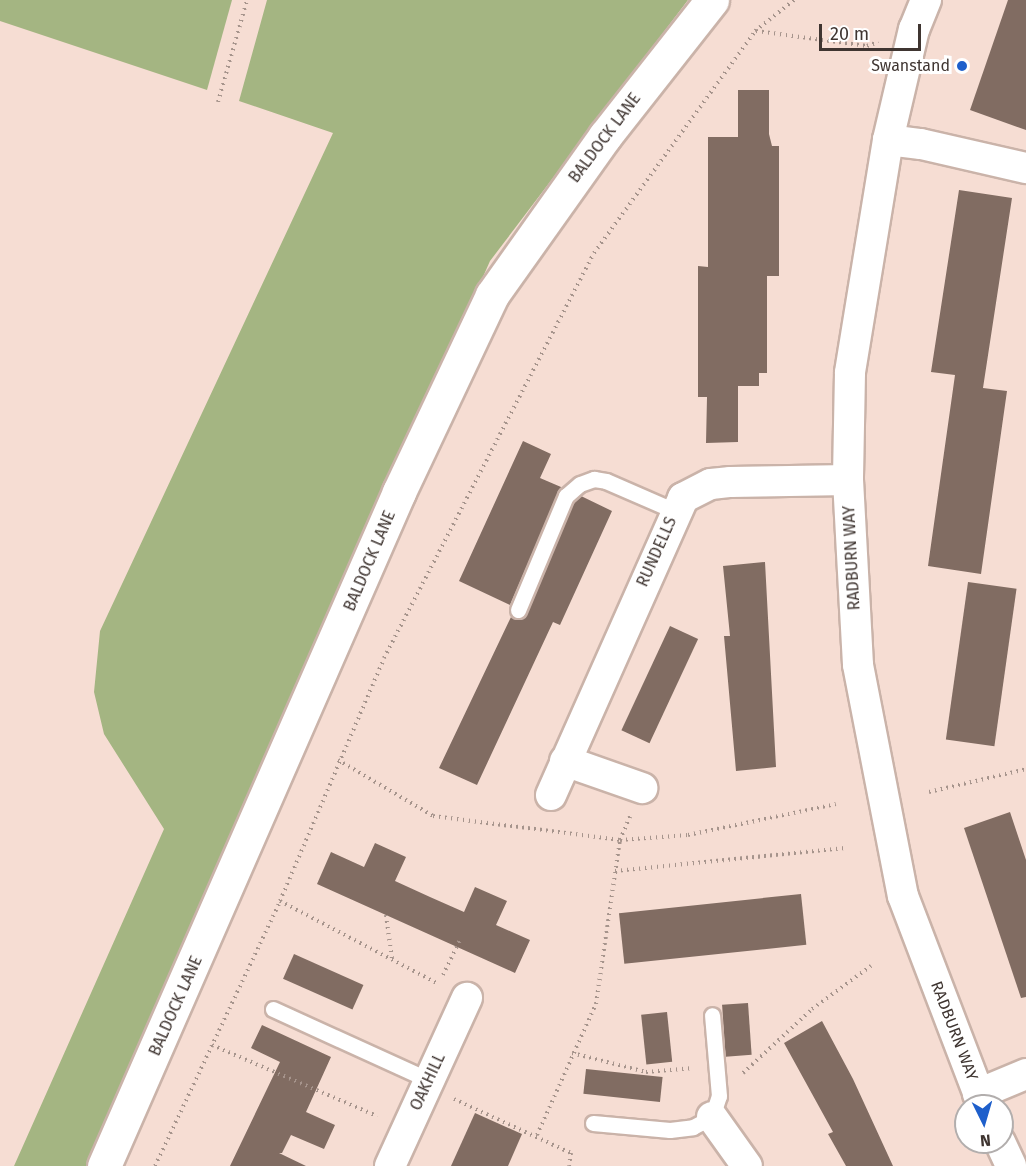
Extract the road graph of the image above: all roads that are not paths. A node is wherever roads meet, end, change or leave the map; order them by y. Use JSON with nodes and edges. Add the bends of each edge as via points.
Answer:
{"nodes":[{"id":1,"x":712,"y":0,"type":"edge"},
{"id":2,"x":926,"y":0,"type":"edge"},
{"id":3,"x":888,"y":140,"type":"junction"},
{"id":4,"x":1026,"y":168,"type":"edge"},
{"id":5,"x":848,"y":480,"type":"junction"},
{"id":6,"x":675,"y":512,"type":"junction"},
{"id":7,"x":518,"y":610,"type":"dead end"},
{"id":8,"x":565,"y":760,"type":"junction"},
{"id":9,"x":642,"y":788,"type":"road end"},
{"id":10,"x":551,"y":795,"type":"dead end"},
{"id":11,"x":466,"y":998,"type":"road end"},
{"id":12,"x":273,"y":1009,"type":"dead end"},
{"id":13,"x":712,"y":1015,"type":"dead end"},
{"id":14,"x":1026,"y":1074,"type":"edge"},
{"id":15,"x":428,"y":1083,"type":"junction"},
{"id":16,"x":979,"y":1094,"type":"edge"},
{"id":17,"x":991,"y":1094,"type":"edge"},
{"id":18,"x":712,"y":1117,"type":"junction"},
{"id":19,"x":593,"y":1123,"type":"dead end"},
{"id":20,"x":104,"y":1166,"type":"edge"},
{"id":21,"x":390,"y":1166,"type":"edge"},
{"id":22,"x":747,"y":1166,"type":"edge"}],
"edges":[{"from":1,"to":20,"type":"street","name":"BALDOCK LANE","via":[[605,136],[492,295],[399,492]]},
{"from":2,"to":3,"type":"street","name":"RADBURN WAY","via":[[914,29]]},
{"from":3,"to":4,"type":"street"},
{"from":3,"to":5,"type":"street","name":"RADBURN WAY","via":[[850,373]]},
{"from":5,"to":6,"type":"street","name":"RUNDELLS","via":[[711,484],[683,498]]},
{"from":5,"to":16,"type":"street","name":"RADBURN WAY","via":[[858,665],[903,896]]},
{"from":6,"to":7,"type":"lane","via":[[606,481],[594,479],[580,484],[566,496]]},
{"from":6,"to":8,"type":"street","name":"RUNDELLS"},
{"from":8,"to":9,"type":"street"},
{"from":8,"to":10,"type":"street","name":"RUNDELLS"},
{"from":11,"to":15,"type":"street","name":"OAKHILL"},
{"from":12,"to":15,"type":"lane"},
{"from":13,"to":18,"type":"lane","via":[[718,1067]]},
{"from":14,"to":17,"type":"street"},
{"from":15,"to":21,"type":"street","name":"OAKHILL"},
{"from":18,"to":19,"type":"lane","via":[[693,1127],[670,1130]]},
{"from":18,"to":22,"type":"street"}]}
